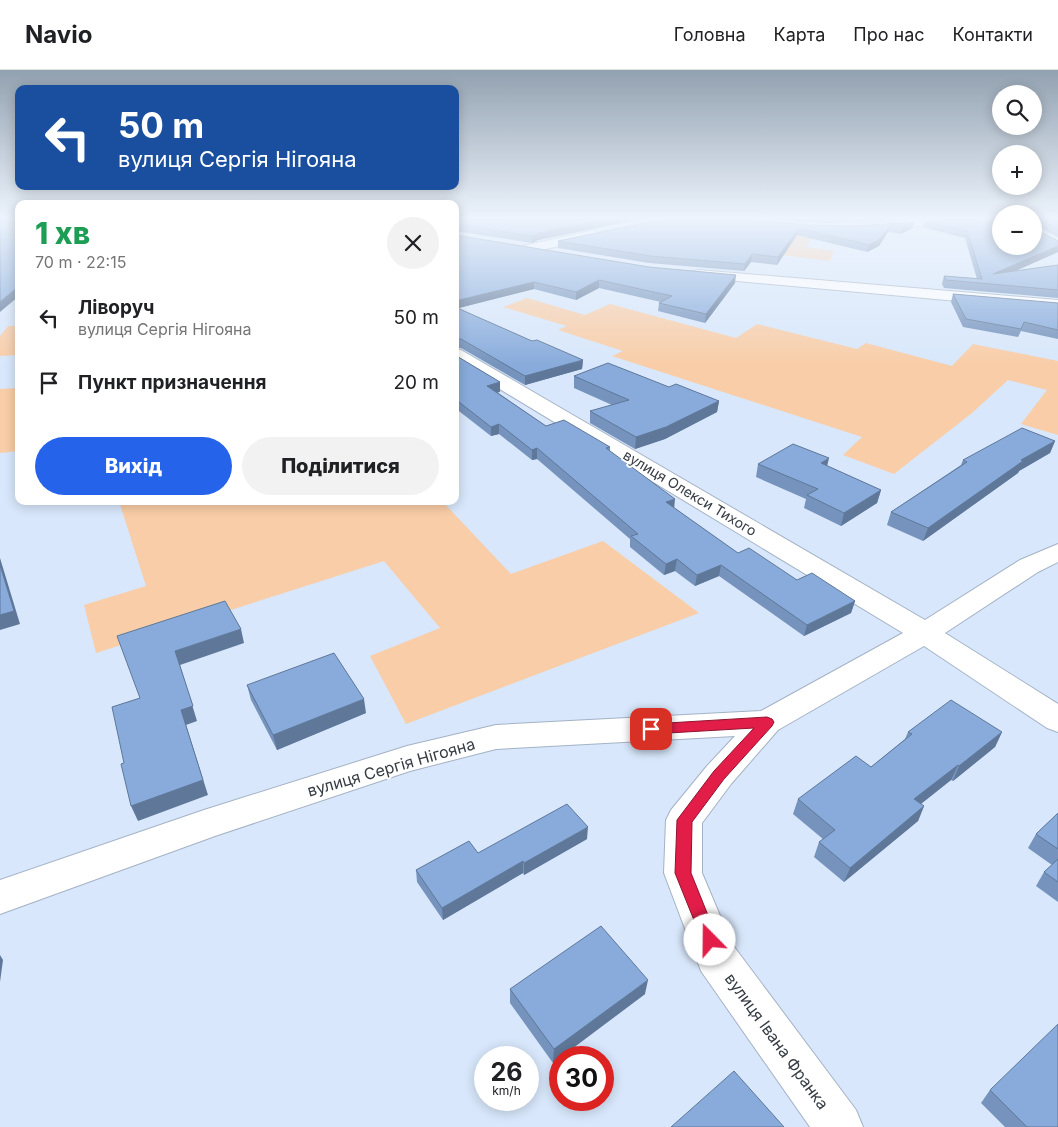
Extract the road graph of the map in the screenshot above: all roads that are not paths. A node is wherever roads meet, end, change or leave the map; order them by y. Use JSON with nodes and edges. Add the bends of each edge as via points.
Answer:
{"nodes":[{"id":1,"x":688,"y":273,"type":"edge"},
{"id":2,"x":1058,"y":305,"type":"edge"},
{"id":3,"x":459,"y":356,"type":"edge"},
{"id":4,"x":1058,"y":552,"type":"edge"},
{"id":5,"x":926,"y":633,"type":"junction"},
{"id":6,"x":1058,"y":720,"type":"edge"},
{"id":7,"x":767,"y":722,"type":"junction"},
{"id":8,"x":0,"y":897,"type":"edge"},
{"id":9,"x":839,"y":1127,"type":"edge"}],
"edges":[{"from":1,"to":2,"type":"street"},
{"from":3,"to":5,"type":"street","name":"вулиця Олекси Тихого"},
{"from":4,"to":5,"type":"street","name":"вулиця Сергія Нігояна","via":[[1029,566]]},
{"from":5,"to":6,"type":"street"},
{"from":5,"to":7,"type":"street","name":"вулиця Сергія Нігояна"},
{"from":7,"to":8,"type":"street","name":"вулиця Сергія Нігояна","via":[[496,738],[398,762],[204,825]]},
{"from":7,"to":9,"type":"street","name":"вулиця Івана Франка","via":[[684,820],[683,873],[716,957]]}]}
